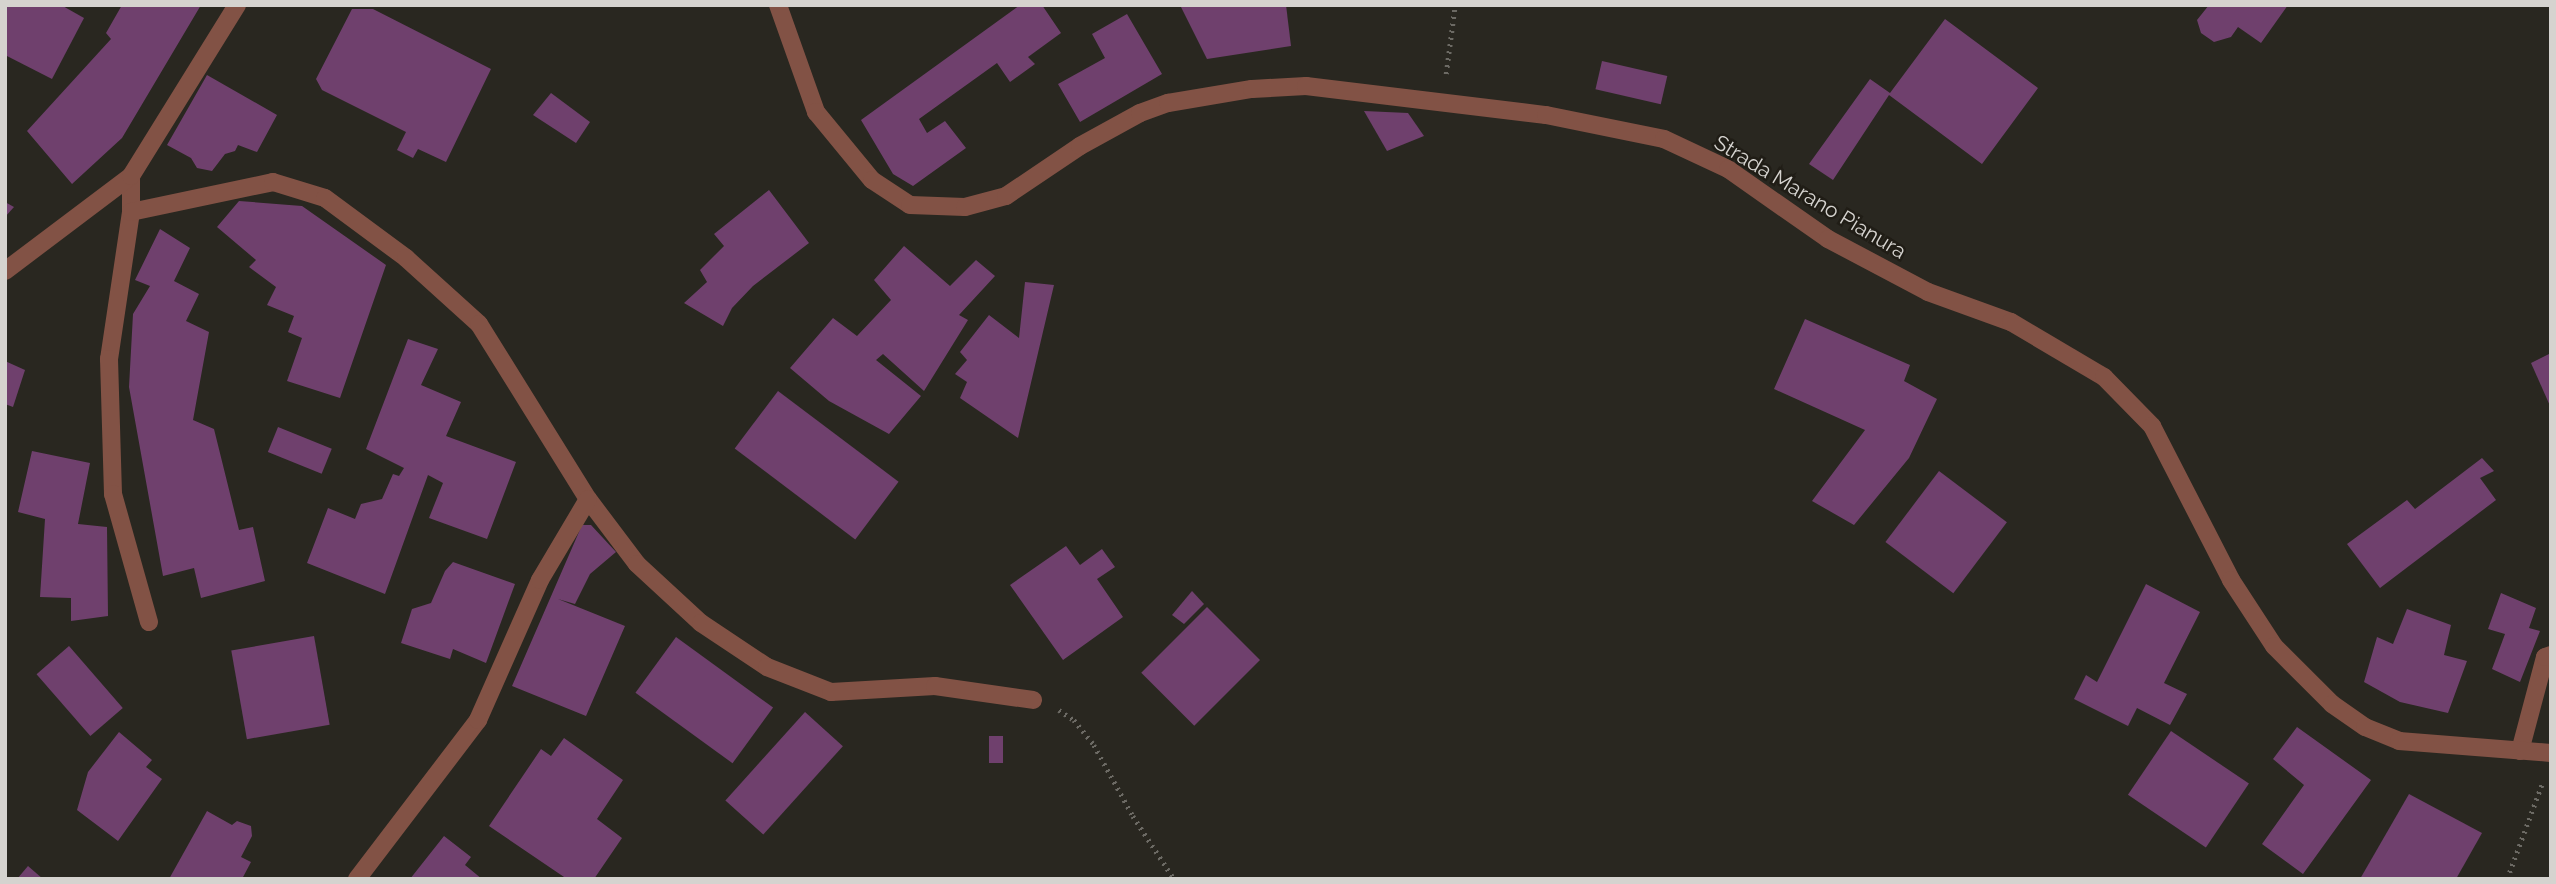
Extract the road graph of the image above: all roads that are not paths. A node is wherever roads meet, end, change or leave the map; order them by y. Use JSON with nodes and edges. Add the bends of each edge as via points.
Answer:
{"nodes":[{"id":1,"x":237,"y":5,"type":"edge"},
{"id":2,"x":778,"y":5,"type":"edge"},
{"id":3,"x":131,"y":176,"type":"junction"},
{"id":4,"x":131,"y":212,"type":"junction"},
{"id":5,"x":5,"y":271,"type":"edge"},
{"id":6,"x":588,"y":499,"type":"junction"},
{"id":7,"x":149,"y":622,"type":"dead end"},
{"id":8,"x":2551,"y":655,"type":"edge"},
{"id":9,"x":1033,"y":700,"type":"road end"},
{"id":10,"x":2520,"y":751,"type":"junction"},
{"id":11,"x":2551,"y":752,"type":"edge"},
{"id":12,"x":357,"y":879,"type":"edge"}],
"edges":[{"from":1,"to":3,"type":"street"},
{"from":2,"to":10,"type":"street","name":"Strada Marano Pianura","via":[[816,112],[872,180],[910,205],[965,207],[1006,196],[1080,146],[1140,113],[1168,103],[1252,89],[1306,86],[1546,115],[1664,139],[1728,169],[1828,239],[1928,292],[2011,322],[2104,377],[2152,426],[2231,580],[2274,646],[2332,704],[2365,727],[2399,741]]},
{"from":3,"to":4,"type":"street"},
{"from":3,"to":5,"type":"street"},
{"from":4,"to":6,"type":"street","via":[[273,182],[325,198],[406,258],[479,324]]},
{"from":4,"to":7,"type":"street","via":[[110,359],[113,494]]},
{"from":6,"to":9,"type":"street","via":[[638,564],[701,623],[767,667],[831,692],[935,686]]},
{"from":6,"to":12,"type":"street","via":[[540,580],[478,720]]},
{"from":8,"to":10,"type":"street","via":[[2545,657]]},
{"from":10,"to":11,"type":"street","name":"Strada Marano Pianura"}]}
